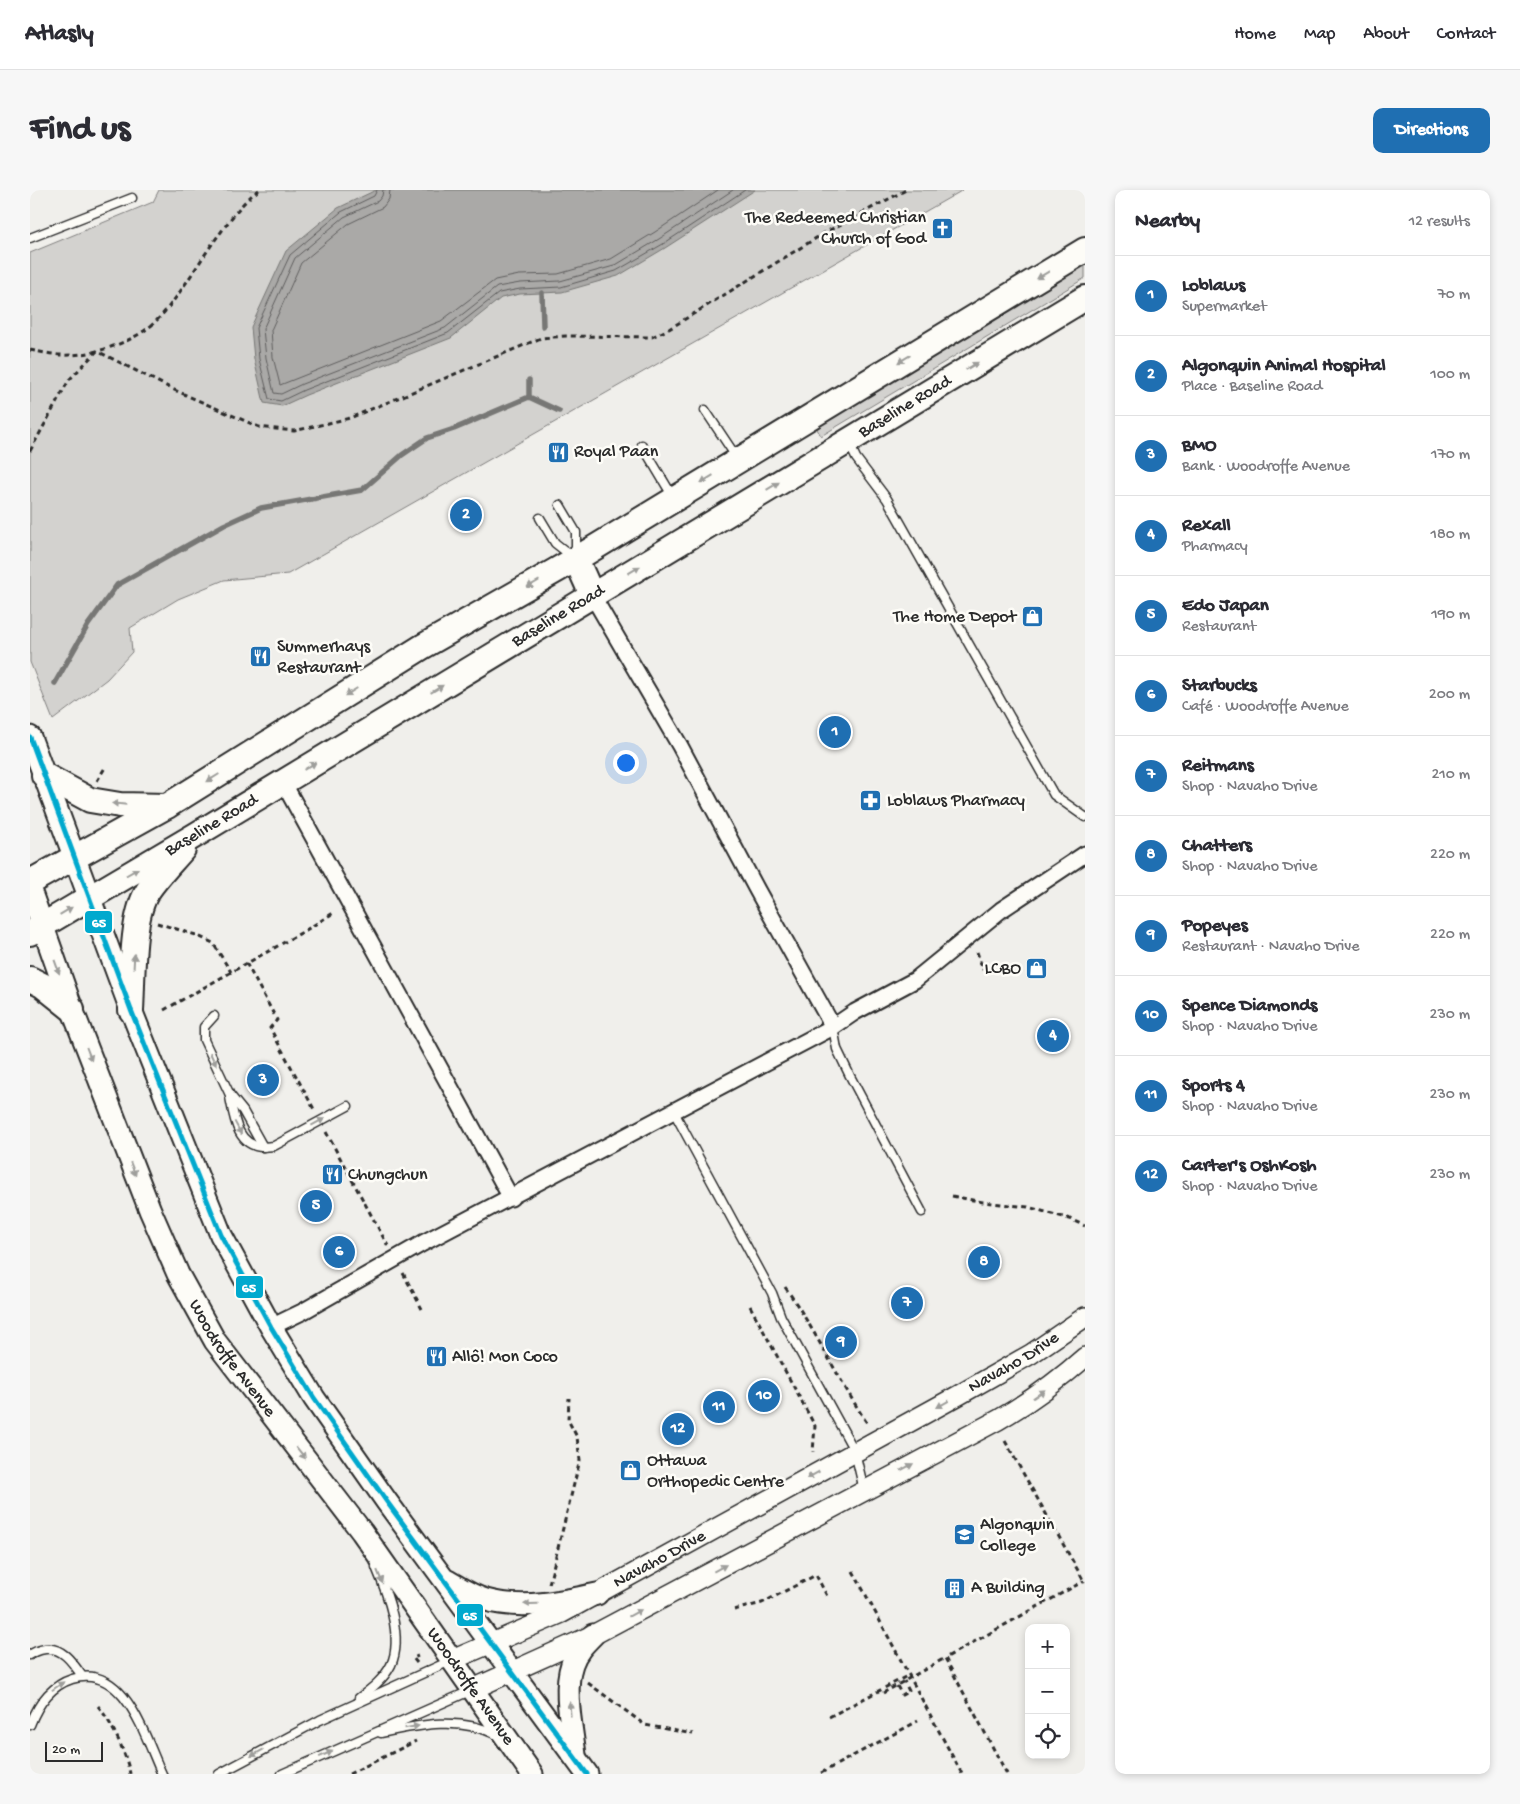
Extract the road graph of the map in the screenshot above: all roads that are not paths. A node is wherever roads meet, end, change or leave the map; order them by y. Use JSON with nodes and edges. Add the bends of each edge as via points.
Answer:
{"nodes":[{"id":1,"x":132,"y":198,"type":"dead end"},
{"id":2,"x":30,"y":238,"type":"edge"},
{"id":3,"x":1085,"y":250,"type":"edge"},
{"id":4,"x":1085,"y":298,"type":"edge"},
{"id":5,"x":705,"y":410,"type":"dead end"},
{"id":6,"x":848,"y":441,"type":"junction"},
{"id":7,"x":642,"y":445,"type":"dead end"},
{"id":8,"x":739,"y":460,"type":"junction"},
{"id":9,"x":674,"y":499,"type":"junction"},
{"id":10,"x":560,"y":506,"type":"dead end"},
{"id":11,"x":540,"y":518,"type":"dead end"},
{"id":12,"x":576,"y":559,"type":"junction"},
{"id":13,"x":592,"y":595,"type":"junction"},
{"id":14,"x":30,"y":737,"type":"edge"},
{"id":15,"x":44,"y":775,"type":"junction"},
{"id":16,"x":284,"y":782,"type":"junction"},
{"id":17,"x":167,"y":806,"type":"junction"},
{"id":18,"x":1085,"y":818,"type":"edge"},
{"id":19,"x":194,"y":836,"type":"junction"},
{"id":20,"x":1085,"y":854,"type":"edge"},
{"id":21,"x":75,"y":858,"type":"junction"},
{"id":22,"x":30,"y":882,"type":"edge"},
{"id":23,"x":30,"y":890,"type":"edge"},
{"id":24,"x":90,"y":896,"type":"junction"},
{"id":25,"x":36,"y":929,"type":"edge"},
{"id":26,"x":30,"y":979,"type":"edge"},
{"id":27,"x":72,"y":1009,"type":"junction"},
{"id":28,"x":131,"y":1010,"type":"junction"},
{"id":29,"x":214,"y":1016,"type":"dead end"},
{"id":30,"x":833,"y":1027,"type":"junction"},
{"id":31,"x":230,"y":1095,"type":"junction"},
{"id":32,"x":348,"y":1106,"type":"dead end"},
{"id":33,"x":674,"y":1112,"type":"junction"},
{"id":34,"x":263,"y":1147,"type":"junction"},
{"id":35,"x":511,"y":1198,"type":"junction"},
{"id":36,"x":922,"y":1212,"type":"dead end"},
{"id":37,"x":1085,"y":1317,"type":"edge"},
{"id":38,"x":271,"y":1327,"type":"junction"},
{"id":39,"x":1085,"y":1357,"type":"edge"},
{"id":40,"x":855,"y":1452,"type":"junction"},
{"id":41,"x":864,"y":1490,"type":"junction"},
{"id":42,"x":362,"y":1532,"type":"junction"},
{"id":43,"x":443,"y":1579,"type":"junction"},
{"id":44,"x":597,"y":1594,"type":"junction"},
{"id":45,"x":592,"y":1635,"type":"junction"},
{"id":46,"x":492,"y":1644,"type":"junction"},
{"id":47,"x":30,"y":1655,"type":"edge"},
{"id":48,"x":452,"y":1660,"type":"junction"},
{"id":49,"x":513,"y":1672,"type":"junction"},
{"id":50,"x":82,"y":1676,"type":"junction"},
{"id":51,"x":473,"y":1689,"type":"junction"},
{"id":52,"x":348,"y":1707,"type":"junction"},
{"id":53,"x":30,"y":1725,"type":"edge"},
{"id":54,"x":365,"y":1737,"type":"junction"},
{"id":55,"x":509,"y":1740,"type":"junction"},
{"id":56,"x":581,"y":1766,"type":"edge"},
{"id":57,"x":162,"y":1774,"type":"edge"},
{"id":58,"x":219,"y":1774,"type":"edge"},
{"id":59,"x":282,"y":1774,"type":"edge"},
{"id":60,"x":532,"y":1774,"type":"edge"}],
"edges":[{"from":1,"to":2,"type":"lane"},
{"from":3,"to":8,"type":"main road","one_way":true},
{"from":6,"to":4,"type":"main road","name":"Baseline Road","one_way":true},
{"from":5,"to":8,"type":"lane"},
{"from":13,"to":6,"type":"main road","name":"Baseline Road","one_way":true},
{"from":6,"to":18,"type":"lane","via":[[856,458],[887,499],[1054,795]]},
{"from":7,"to":9,"type":"lane"},
{"from":8,"to":9,"type":"main road","one_way":true},
{"from":9,"to":12,"type":"main road"},
{"from":10,"to":12,"type":"lane","via":[[576,532]]},
{"from":11,"to":12,"type":"lane","via":[[555,543]]},
{"from":12,"to":13,"type":"main road"},
{"from":12,"to":17,"type":"main road","one_way":true,"via":[[422,647]]},
{"from":16,"to":13,"type":"main road","name":"Baseline Road","one_way":true},
{"from":13,"to":30,"type":"street","via":[[680,746]]},
{"from":14,"to":15,"type":"main road"},
{"from":17,"to":15,"type":"main road","one_way":true,"via":[[120,805],[90,800]]},
{"from":15,"to":21,"type":"main road"},
{"from":16,"to":19,"type":"main road","name":"Baseline Road"},
{"from":16,"to":35,"type":"street"},
{"from":17,"to":21,"type":"main road"},
{"from":24,"to":19,"type":"main road","name":"Baseline Road","one_way":true},
{"from":28,"to":19,"type":"main road","one_way":true,"via":[[138,916],[146,894]]},
{"from":20,"to":30,"type":"street","via":[[1001,910],[915,980]]},
{"from":21,"to":22,"type":"main road"},
{"from":21,"to":24,"type":"main road"},
{"from":23,"to":25,"type":"main road","name":"Woodroffe Avenue"},
{"from":25,"to":24,"type":"main road","name":"Baseline Road","one_way":true},
{"from":24,"to":28,"type":"main road"},
{"from":25,"to":27,"type":"main road","name":"Woodroffe Avenue","one_way":true},
{"from":26,"to":27,"type":"main road"},
{"from":27,"to":42,"type":"main road","name":"Woodroffe Avenue","one_way":true,"via":[[132,1167],[178,1274],[216,1340]]},
{"from":28,"to":38,"type":"main road","via":[[222,1235]]},
{"from":29,"to":31,"type":"lane","one_way":true,"via":[[204,1027],[204,1040]]},
{"from":30,"to":33,"type":"street"},
{"from":30,"to":36,"type":"lane","via":[[837,1048],[850,1076]]},
{"from":31,"to":34,"type":"lane"},
{"from":31,"to":34,"type":"lane","one_way":true,"via":[[234,1120],[245,1140]]},
{"from":34,"to":32,"type":"lane","one_way":true,"via":[[274,1146]]},
{"from":33,"to":35,"type":"street"},
{"from":33,"to":40,"type":"lane"},
{"from":35,"to":38,"type":"street"},
{"from":37,"to":40,"type":"street","name":"Navaho Drive","one_way":true,"via":[[1031,1354]]},
{"from":38,"to":43,"type":"main road","via":[[314,1398]]},
{"from":41,"to":39,"type":"street","name":"Navaho Drive","one_way":true,"via":[[1018,1408]]},
{"from":40,"to":41,"type":"lane"},
{"from":40,"to":44,"type":"street","name":"Navaho Drive","one_way":true},
{"from":45,"to":41,"type":"street","name":"Navaho Drive","one_way":true},
{"from":42,"to":48,"type":"main road","name":"Woodroffe Avenue"},
{"from":42,"to":52,"type":"lane","one_way":true,"via":[[394,1620],[395,1654],[391,1666],[378,1683]]},
{"from":44,"to":43,"type":"main road","one_way":true,"via":[[550,1603],[507,1603],[486,1600]]},
{"from":43,"to":46,"type":"main road"},
{"from":44,"to":46,"type":"street","name":"Navaho Drive"},
{"from":45,"to":49,"type":"street","name":"Navaho Drive"},
{"from":56,"to":45,"type":"main road","one_way":true,"via":[[569,1677],[576,1654]]},
{"from":46,"to":48,"type":"street","name":"Navaho Drive"},
{"from":46,"to":49,"type":"main road"},
{"from":47,"to":50,"type":"lane","via":[[34,1651],[52,1648],[68,1657]]},
{"from":48,"to":51,"type":"main road","name":"Woodroffe Avenue"},
{"from":48,"to":52,"type":"lane","name":"Navaho Drive"},
{"from":49,"to":51,"type":"street","name":"Navaho Drive"},
{"from":49,"to":56,"type":"main road"},
{"from":53,"to":50,"type":"lane","one_way":true,"via":[[47,1694],[62,1682]]},
{"from":50,"to":57,"type":"lane","via":[[95,1677],[120,1691],[132,1708]]},
{"from":51,"to":54,"type":"lane","name":"Navaho Drive"},
{"from":51,"to":55,"type":"main road","name":"Woodroffe Avenue"},
{"from":52,"to":58,"type":"lane","name":"Navaho Drive","one_way":true},
{"from":54,"to":55,"type":"lane","one_way":true,"via":[[409,1727],[450,1724],[477,1727]]},
{"from":59,"to":54,"type":"lane","name":"Navaho Drive","one_way":true},
{"from":55,"to":60,"type":"main road","name":"Woodroffe Avenue"}]}
